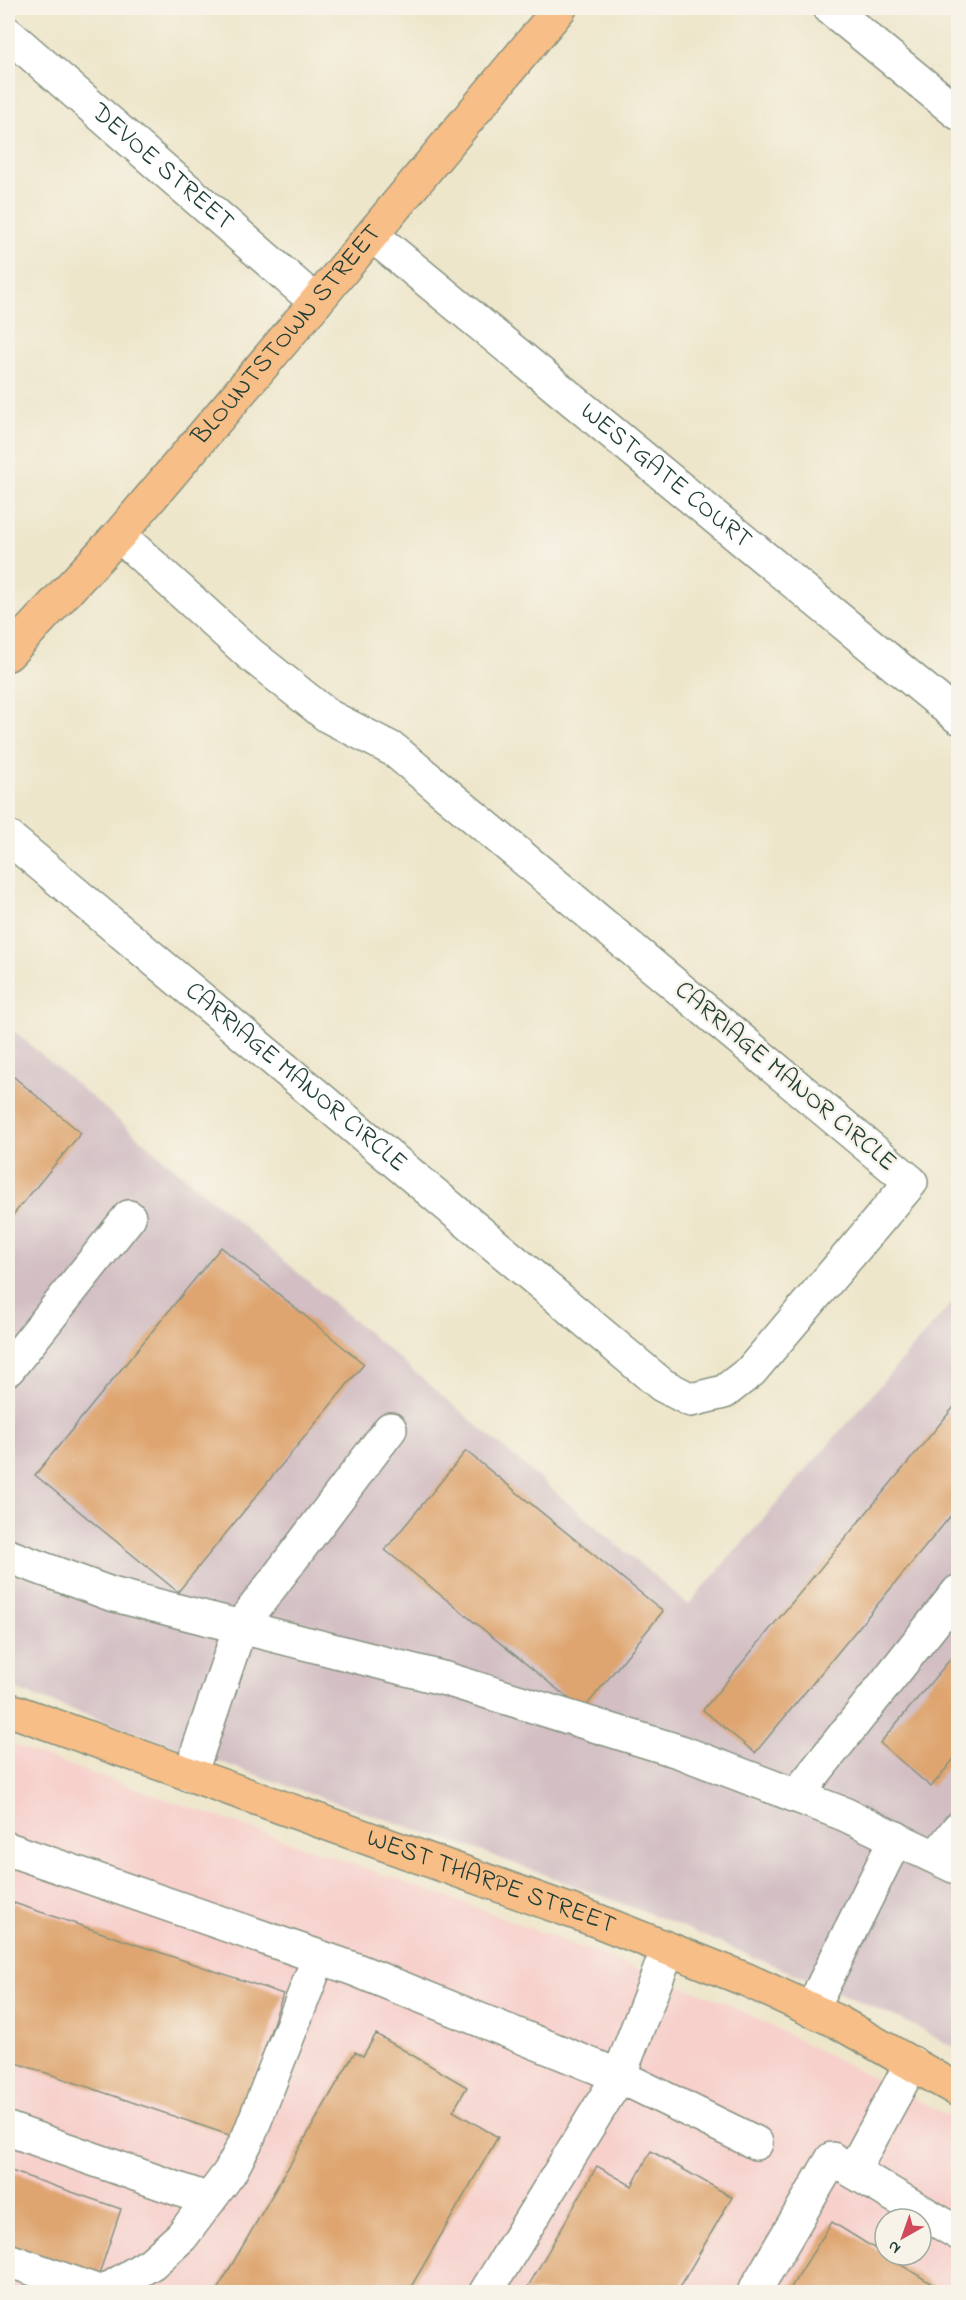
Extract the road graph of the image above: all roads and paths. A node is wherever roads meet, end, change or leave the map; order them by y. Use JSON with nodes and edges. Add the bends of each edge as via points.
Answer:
{"nodes":[{"id":1,"x":560,"y":8,"type":"edge"},
{"id":2,"x":830,"y":8,"type":"edge"},
{"id":3,"x":8,"y":34,"type":"edge"},
{"id":4,"x":958,"y":113,"type":"edge"},
{"id":5,"x":372,"y":235,"type":"junction"},
{"id":6,"x":316,"y":302,"type":"junction"},
{"id":7,"x":118,"y":535,"type":"junction"},
{"id":8,"x":8,"y":654,"type":"edge"},
{"id":9,"x":958,"y":717,"type":"edge"},
{"id":10,"x":8,"y":837,"type":"edge"},
{"id":11,"x":129,"y":1217,"type":"dead end"},
{"id":12,"x":8,"y":1369,"type":"edge"},
{"id":13,"x":390,"y":1429,"type":"dead end"},
{"id":14,"x":8,"y":1556,"type":"edge"},
{"id":15,"x":958,"y":1592,"type":"edge"},
{"id":16,"x":240,"y":1627,"type":"junction"},
{"id":17,"x":8,"y":1709,"type":"edge"},
{"id":18,"x":190,"y":1775,"type":"junction"},
{"id":19,"x":796,"y":1796,"type":"junction"},
{"id":20,"x":958,"y":1829,"type":"edge"},
{"id":21,"x":896,"y":1838,"type":"junction"},
{"id":22,"x":8,"y":1849,"type":"edge"},
{"id":23,"x":947,"y":1863,"type":"edge"},
{"id":24,"x":668,"y":1948,"type":"junction"},
{"id":25,"x":320,"y":1957,"type":"junction"},
{"id":26,"x":811,"y":2010,"type":"junction"},
{"id":27,"x":912,"y":2063,"type":"junction"},
{"id":28,"x":619,"y":2076,"type":"junction"},
{"id":29,"x":958,"y":2090,"type":"edge"},
{"id":30,"x":8,"y":2129,"type":"edge"},
{"id":31,"x":756,"y":2143,"type":"dead end"},
{"id":32,"x":852,"y":2171,"type":"junction"},
{"id":33,"x":209,"y":2200,"type":"junction"},
{"id":34,"x":958,"y":2233,"type":"edge"},
{"id":35,"x":8,"y":2260,"type":"edge"},
{"id":36,"x":99,"y":2292,"type":"edge"},
{"id":37,"x":104,"y":2292,"type":"edge"},
{"id":38,"x":486,"y":2292,"type":"edge"},
{"id":39,"x":754,"y":2292,"type":"edge"}],
"edges":[{"from":1,"to":5,"type":"main road","name":"BLOUNTSTOWN STREET"},
{"from":2,"to":4,"type":"street"},
{"from":3,"to":6,"type":"street","name":"DEVOE STREET"},
{"from":5,"to":6,"type":"main road","name":"BLOUNTSTOWN STREET"},
{"from":5,"to":9,"type":"street","name":"WESTGATE COURT"},
{"from":6,"to":7,"type":"main road","name":"BLOUNTSTOWN STREET"},
{"from":7,"to":8,"type":"main road","name":"BLOUNTSTOWN STREET"},
{"from":7,"to":10,"type":"street","name":"CARRIAGE MANOR CIRCLE","via":[[250,654],[328,716],[394,750],[911,1182],[751,1371],[724,1392],[691,1400],[662,1385]]},
{"from":11,"to":12,"type":"street"},
{"from":13,"to":16,"type":"street"},
{"from":14,"to":16,"type":"street","via":[[111,1594]]},
{"from":15,"to":19,"type":"street"},
{"from":16,"to":18,"type":"street"},
{"from":16,"to":19,"type":"street","via":[[446,1679],[681,1752]]},
{"from":17,"to":18,"type":"main road","name":"WEST THARPE STREET"},
{"from":18,"to":24,"type":"main road","name":"WEST THARPE STREET"},
{"from":19,"to":21,"type":"street"},
{"from":20,"to":23,"type":"street"},
{"from":21,"to":23,"type":"street"},
{"from":21,"to":26,"type":"street"},
{"from":22,"to":25,"type":"street"},
{"from":24,"to":26,"type":"main road","name":"WEST THARPE STREET"},
{"from":24,"to":28,"type":"street"},
{"from":25,"to":28,"type":"street"},
{"from":25,"to":33,"type":"street","via":[[248,2138]]},
{"from":26,"to":27,"type":"main road","name":"WEST THARPE STREET"},
{"from":27,"to":29,"type":"main road","name":"WEST THARPE STREET"},
{"from":27,"to":32,"type":"street"},
{"from":28,"to":31,"type":"street"},
{"from":28,"to":38,"type":"street"},
{"from":30,"to":33,"type":"street"},
{"from":32,"to":34,"type":"street"},
{"from":32,"to":39,"type":"street","via":[[832,2159]]},
{"from":33,"to":37,"type":"street","via":[[182,2236],[152,2263]]},
{"from":35,"to":36,"type":"street"}]}
